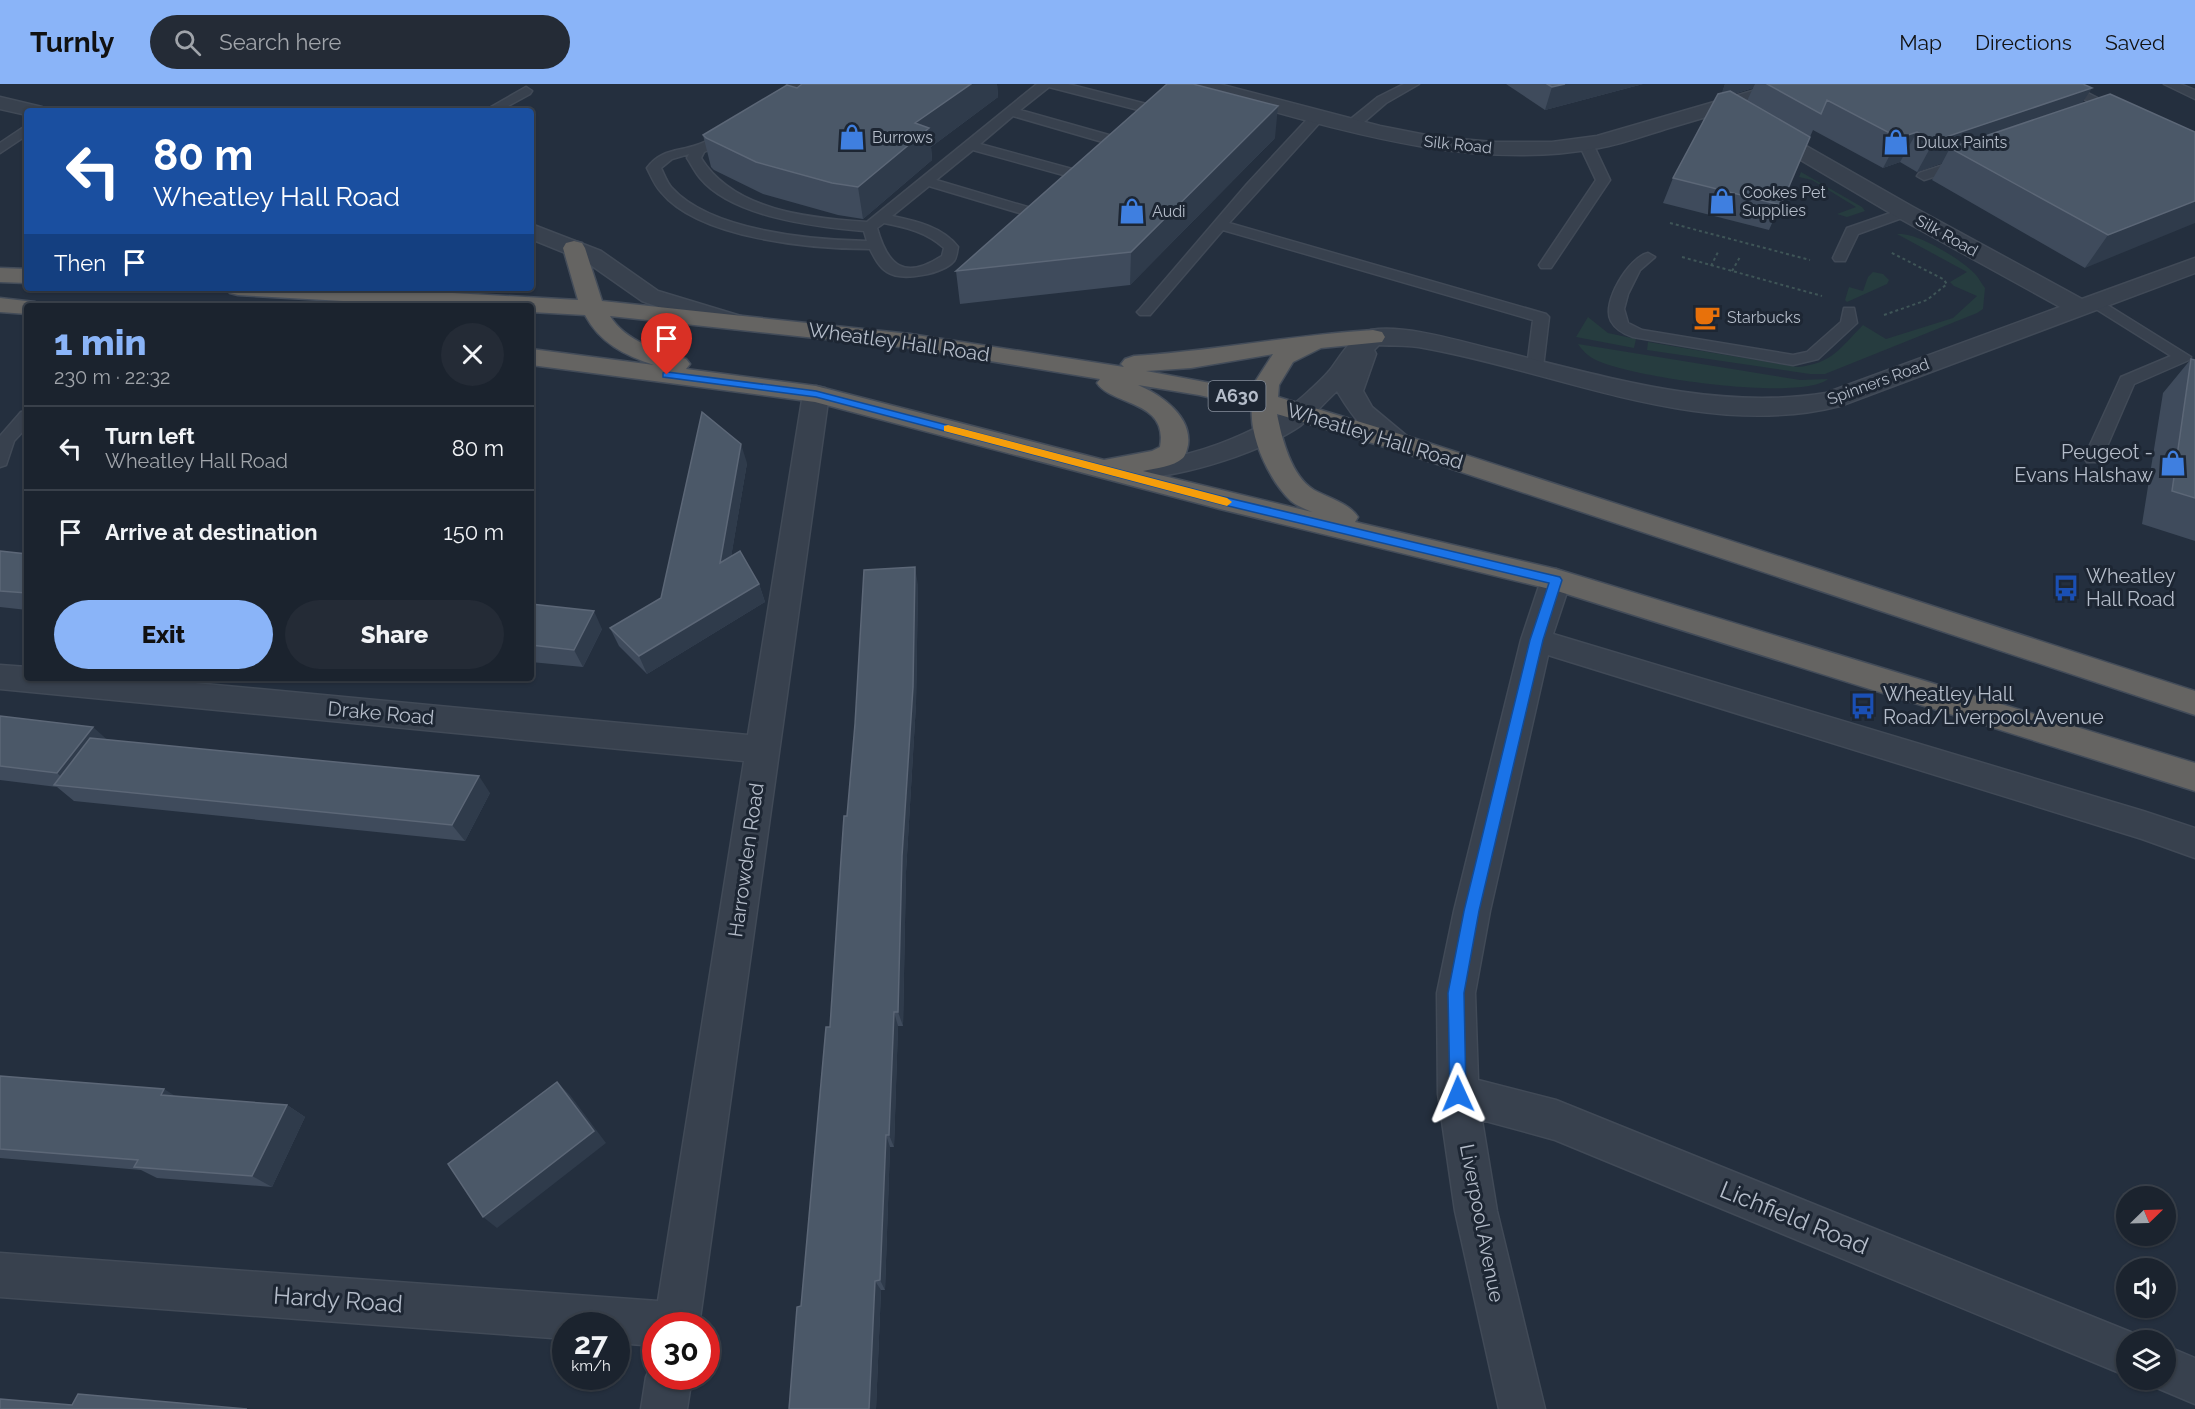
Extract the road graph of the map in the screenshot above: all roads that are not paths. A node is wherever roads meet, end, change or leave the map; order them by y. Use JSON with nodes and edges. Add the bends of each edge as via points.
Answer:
{"nodes":[{"id":1,"x":793,"y":84,"type":"edge"},
{"id":2,"x":1017,"y":84,"type":"edge"},
{"id":3,"x":1053,"y":84,"type":"edge"},
{"id":4,"x":1196,"y":84,"type":"edge"},
{"id":5,"x":1413,"y":84,"type":"edge"},
{"id":6,"x":1797,"y":84,"type":"edge"},
{"id":7,"x":2060,"y":84,"type":"edge"},
{"id":8,"x":2170,"y":84,"type":"edge"},
{"id":9,"x":820,"y":87,"type":"edge"},
{"id":10,"x":1042,"y":87,"type":"edge"},
{"id":11,"x":526,"y":91,"type":"dead end"},
{"id":12,"x":2195,"y":95,"type":"edge"},
{"id":13,"x":0,"y":103,"type":"edge"},
{"id":14,"x":796,"y":103,"type":"edge"},
{"id":15,"x":1723,"y":106,"type":"junction"},
{"id":16,"x":24,"y":108,"type":"edge"},
{"id":17,"x":495,"y":108,"type":"edge"},
{"id":18,"x":1154,"y":110,"type":"edge"},
{"id":19,"x":2115,"y":110,"type":"junction"},
{"id":20,"x":1012,"y":112,"type":"junction"},
{"id":21,"x":1318,"y":116,"type":"junction"},
{"id":22,"x":2093,"y":118,"type":"edge"},
{"id":23,"x":2135,"y":119,"type":"edge"},
{"id":24,"x":1352,"y":125,"type":"junction"},
{"id":25,"x":742,"y":130,"type":"edge"},
{"id":26,"x":24,"y":131,"type":"edge"},
{"id":27,"x":1118,"y":142,"type":"edge"},
{"id":28,"x":1586,"y":144,"type":"junction"},
{"id":29,"x":970,"y":145,"type":"junction"},
{"id":30,"x":0,"y":149,"type":"edge"},
{"id":31,"x":699,"y":149,"type":"junction"},
{"id":32,"x":1980,"y":157,"type":"edge"},
{"id":33,"x":1078,"y":175,"type":"edge"},
{"id":34,"x":1924,"y":176,"type":"edge"},
{"id":35,"x":927,"y":181,"type":"junction"},
{"id":36,"x":1905,"y":212,"type":"junction"},
{"id":37,"x":1036,"y":214,"type":"edge"},
{"id":38,"x":876,"y":222,"type":"junction"},
{"id":39,"x":1220,"y":225,"type":"junction"},
{"id":40,"x":534,"y":232,"type":"edge"},
{"id":41,"x":875,"y":244,"type":"junction"},
{"id":42,"x":574,"y":248,"type":"junction"},
{"id":43,"x":1648,"y":257,"type":"dead end"},
{"id":44,"x":1840,"y":258,"type":"dead end"},
{"id":45,"x":1546,"y":265,"type":"dead end"},
{"id":46,"x":2195,"y":265,"type":"edge"},
{"id":47,"x":0,"y":275,"type":"edge"},
{"id":48,"x":24,"y":276,"type":"edge"},
{"id":49,"x":288,"y":291,"type":"edge"},
{"id":50,"x":353,"y":291,"type":"edge"},
{"id":51,"x":321,"y":293,"type":"junction"},
{"id":52,"x":492,"y":303,"type":"edge"},
{"id":53,"x":2086,"y":304,"type":"junction"},
{"id":54,"x":0,"y":305,"type":"edge"},
{"id":55,"x":534,"y":305,"type":"edge"},
{"id":56,"x":24,"y":307,"type":"edge"},
{"id":57,"x":594,"y":309,"type":"junction"},
{"id":58,"x":1145,"y":312,"type":"dead end"},
{"id":59,"x":1849,"y":317,"type":"road end"},
{"id":60,"x":735,"y":322,"type":"junction"},
{"id":61,"x":1373,"y":337,"type":"junction"},
{"id":62,"x":1323,"y":340,"type":"junction"},
{"id":63,"x":534,"y":357,"type":"edge"},
{"id":64,"x":1022,"y":359,"type":"junction"},
{"id":65,"x":2189,"y":359,"type":"edge"},
{"id":66,"x":1535,"y":367,"type":"junction"},
{"id":67,"x":800,"y":392,"type":"junction"},
{"id":68,"x":1265,"y":402,"type":"junction"},
{"id":69,"x":1299,"y":412,"type":"junction"},
{"id":70,"x":24,"y":419,"type":"edge"},
{"id":71,"x":1268,"y":432,"type":"junction"},
{"id":72,"x":1399,"y":443,"type":"junction"},
{"id":73,"x":2093,"y":458,"type":"dead end"},
{"id":74,"x":0,"y":461,"type":"edge"},
{"id":75,"x":1102,"y":469,"type":"junction"},
{"id":76,"x":1418,"y":547,"type":"junction"},
{"id":77,"x":1556,"y":580,"type":"junction"},
{"id":78,"x":1536,"y":640,"type":"junction"},
{"id":79,"x":0,"y":677,"type":"edge"},
{"id":80,"x":24,"y":679,"type":"edge"},
{"id":81,"x":42,"y":681,"type":"edge"},
{"id":82,"x":2195,"y":703,"type":"edge"},
{"id":83,"x":762,"y":749,"type":"junction"},
{"id":84,"x":2195,"y":777,"type":"edge"},
{"id":85,"x":2195,"y":843,"type":"edge"},
{"id":86,"x":1458,"y":1094,"type":"junction"},
{"id":87,"x":0,"y":1275,"type":"edge"},
{"id":88,"x":678,"y":1312,"type":"edge"},
{"id":89,"x":642,"y":1323,"type":"edge"},
{"id":90,"x":2116,"y":1349,"type":"edge"},
{"id":91,"x":2176,"y":1373,"type":"edge"},
{"id":92,"x":2195,"y":1381,"type":"edge"},
{"id":93,"x":667,"y":1390,"type":"edge"},
{"id":94,"x":664,"y":1409,"type":"edge"},
{"id":95,"x":1522,"y":1409,"type":"edge"}],
"edges":[{"from":1,"to":9,"type":"lane"},
{"from":2,"to":10,"type":"lane"},
{"from":3,"to":18,"type":"lane"},
{"from":4,"to":21,"type":"street","name":"Silk Road"},
{"from":5,"to":24,"type":"lane","via":[[1382,100]]},
{"from":6,"to":15,"type":"street","name":"Silk Road"},
{"from":7,"to":19,"type":"lane"},
{"from":8,"to":12,"type":"lane"},
{"from":9,"to":14,"type":"lane"},
{"from":10,"to":20,"type":"lane"},
{"from":11,"to":17,"type":"lane"},
{"from":13,"to":16,"type":"street"},
{"from":15,"to":28,"type":"street","name":"Silk Road"},
{"from":15,"to":36,"type":"street","name":"Silk Road"},
{"from":19,"to":22,"type":"lane"},
{"from":19,"to":23,"type":"lane"},
{"from":20,"to":27,"type":"lane"},
{"from":20,"to":29,"type":"lane"},
{"from":21,"to":24,"type":"street","name":"Silk Road"},
{"from":21,"to":39,"type":"lane"},
{"from":24,"to":28,"type":"street","name":"Silk Road","via":[[1436,143],[1481,147],[1552,148]]},
{"from":25,"to":31,"type":"lane"},
{"from":26,"to":30,"type":"lane"},
{"from":28,"to":45,"type":"lane","via":[[1604,180]]},
{"from":29,"to":33,"type":"lane"},
{"from":29,"to":35,"type":"lane"},
{"from":31,"to":38,"type":"lane","via":[[694,158],[704,177],[736,198],[781,215],[844,225]]},
{"from":31,"to":41,"type":"lane","via":[[669,154],[658,160],[654,168],[664,190],[695,211],[793,242]]},
{"from":32,"to":34,"type":"lane"},
{"from":35,"to":37,"type":"lane"},
{"from":35,"to":38,"type":"lane"},
{"from":36,"to":44,"type":"lane","via":[[1849,233]]},
{"from":36,"to":53,"type":"street","name":"Silk Road"},
{"from":38,"to":41,"type":"lane"},
{"from":38,"to":41,"type":"lane","via":[[909,225],[943,238],[951,247],[949,258],[942,264],[905,274],[893,271],[882,260]]},
{"from":39,"to":58,"type":"lane"},
{"from":39,"to":66,"type":"lane","via":[[1541,317]]},
{"from":40,"to":42,"type":"street"},
{"from":42,"to":57,"type":"highway"},
{"from":42,"to":60,"type":"street","via":[[593,256],[650,296]]},
{"from":43,"to":59,"type":"lane","via":[[1636,262],[1616,303],[1615,315],[1631,331],[1793,360],[1812,356]]},
{"from":46,"to":53,"type":"street","name":"Spinners Road"},
{"from":47,"to":48,"type":"highway"},
{"from":49,"to":51,"type":"highway","name":"Wheatley Hall Road","number":"A630"},
{"from":50,"to":51,"type":"highway"},
{"from":51,"to":52,"type":"highway","name":"Wheatley Hall Road","number":"A630"},
{"from":53,"to":65,"type":"lane"},
{"from":53,"to":66,"type":"street","name":"Spinners Road","via":[[1831,399],[1790,407],[1715,405],[1648,395]]},
{"from":54,"to":56,"type":"highway"},
{"from":55,"to":57,"type":"highway","name":"Wheatley Hall Road","number":"A630"},
{"from":57,"to":60,"type":"highway","name":"Wheatley Hall Road","number":"A630"},
{"from":57,"to":67,"type":"highway","via":[[608,332],[654,358]]},
{"from":60,"to":64,"type":"highway","name":"Wheatley Hall Road","number":"A630","via":[[910,341]]},
{"from":61,"to":62,"type":"highway"},
{"from":61,"to":66,"type":"street","name":"Spinners Road","via":[[1423,340]]},
{"from":61,"to":69,"type":"street","via":[[1349,359],[1339,376]]},
{"from":61,"to":72,"type":"street","via":[[1350,391],[1362,412]]},
{"from":62,"to":64,"type":"highway","via":[[1143,364]]},
{"from":62,"to":68,"type":"highway","via":[[1284,357],[1266,385]]},
{"from":63,"to":67,"type":"highway"},
{"from":64,"to":68,"type":"highway","name":"Wheatley Hall Road","number":"A630","via":[[1199,387]]},
{"from":64,"to":75,"type":"highway","via":[[1112,383],[1156,406],[1172,424],[1177,439],[1173,452],[1159,459]]},
{"from":65,"to":73,"type":"lane","via":[[2127,381]]},
{"from":67,"to":75,"type":"highway"},
{"from":67,"to":83,"type":"street","name":"Harrowden Road"},
{"from":68,"to":69,"type":"highway","name":"Wheatley Hall Road","number":"A630"},
{"from":68,"to":71,"type":"highway"},
{"from":69,"to":71,"type":"street"},
{"from":69,"to":72,"type":"highway","name":"Wheatley Hall Road","number":"A630"},
{"from":70,"to":74,"type":"lane","via":[[6,440]]},
{"from":71,"to":75,"type":"street","via":[[1207,458],[1176,465]]},
{"from":71,"to":76,"type":"highway","via":[[1285,475],[1302,495],[1359,525]]},
{"from":72,"to":82,"type":"highway","name":"Wheatley Hall Road","number":"A630"},
{"from":75,"to":76,"type":"highway"},
{"from":76,"to":77,"type":"highway"},
{"from":77,"to":78,"type":"street","name":"Liverpool Avenue"},
{"from":77,"to":84,"type":"highway"},
{"from":78,"to":85,"type":"street"},
{"from":78,"to":86,"type":"street","name":"Liverpool Avenue","via":[[1456,993]]},
{"from":79,"to":80,"type":"street","name":"Drake Road"},
{"from":81,"to":83,"type":"street","name":"Drake Road"},
{"from":83,"to":88,"type":"street","name":"Harrowden Road"},
{"from":86,"to":90,"type":"street","name":"Lichfield Road","via":[[1556,1120]]},
{"from":86,"to":95,"type":"street","name":"Liverpool Avenue","via":[[1476,1211]]},
{"from":87,"to":89,"type":"street","name":"Hardy Road"},
{"from":91,"to":92,"type":"street"},
{"from":93,"to":94,"type":"street"}]}
